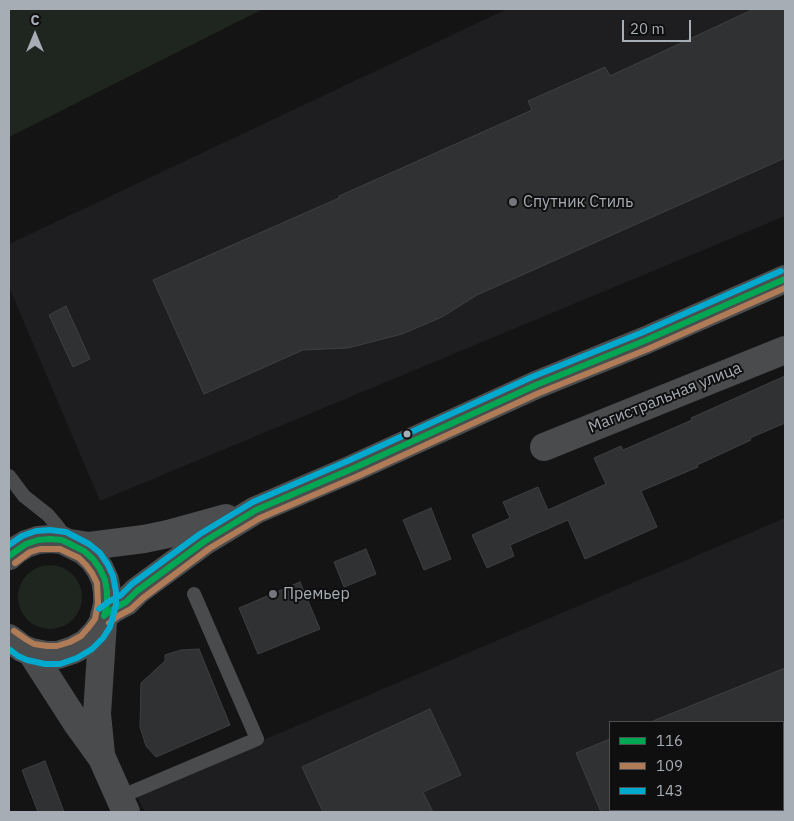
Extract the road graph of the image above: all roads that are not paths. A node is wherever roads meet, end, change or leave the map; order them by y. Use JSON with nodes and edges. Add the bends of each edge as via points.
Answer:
{"nodes":[{"id":1,"x":785,"y":279,"type":"edge"},
{"id":2,"x":785,"y":350,"type":"edge"},
{"id":3,"x":544,"y":447,"type":"dead end"},
{"id":4,"x":9,"y":476,"type":"edge"},
{"id":5,"x":256,"y":510,"type":"junction"},
{"id":6,"x":69,"y":543,"type":"junction"},
{"id":7,"x":9,"y":556,"type":"edge"},
{"id":8,"x":194,"y":594,"type":"dead end"},
{"id":9,"x":104,"y":619,"type":"junction"},
{"id":10,"x":18,"y":646,"type":"edge"},
{"id":11,"x":102,"y":758,"type":"junction"},
{"id":12,"x":123,"y":805,"type":"edge"}],
"edges":[{"from":1,"to":5,"type":"main road","via":[[536,385]]},
{"from":2,"to":3,"type":"street","name":"Магистральная улица"},
{"from":4,"to":6,"type":"lane","via":[[24,496],[48,515]]},
{"from":5,"to":6,"type":"main road","via":[[144,539],[90,546]]},
{"from":5,"to":9,"type":"main road","via":[[205,541]]},
{"from":6,"to":7,"type":"main road","via":[[38,540]]},
{"from":6,"to":9,"type":"main road","via":[[84,551],[100,569],[107,592]]},
{"from":8,"to":12,"type":"lane","via":[[257,739]]},
{"from":9,"to":10,"type":"main road","via":[[86,643],[58,655],[46,655]]},
{"from":9,"to":11,"type":"street","via":[[97,714]]},
{"from":10,"to":11,"type":"street"},
{"from":11,"to":12,"type":"street"}]}
